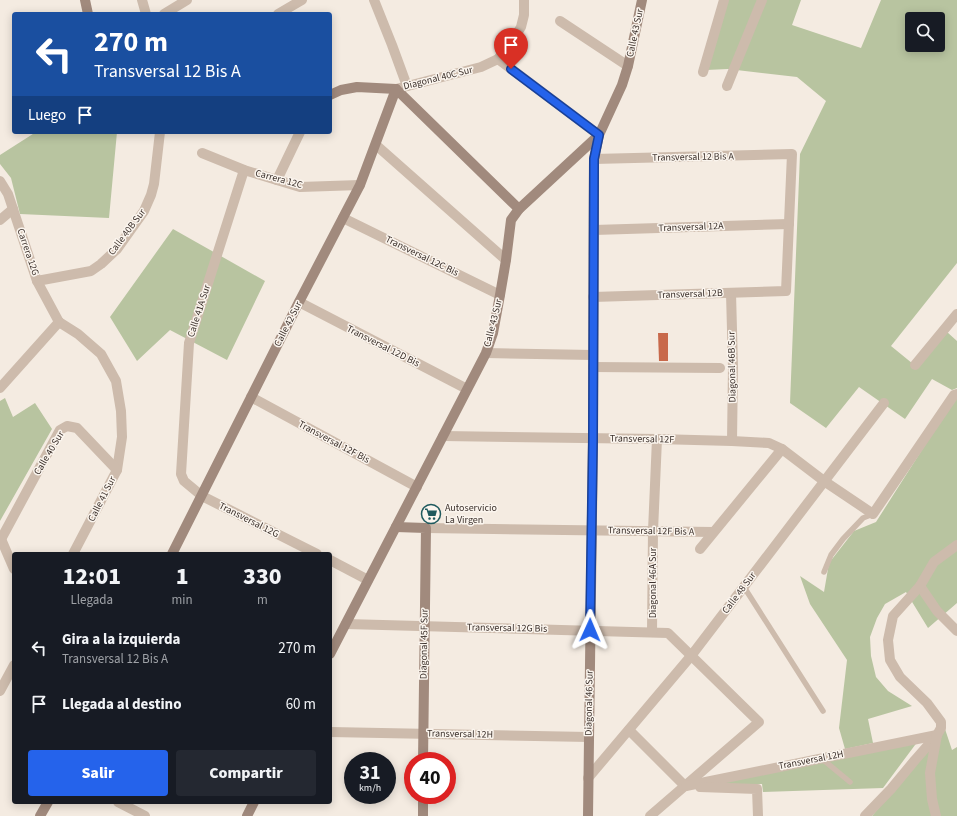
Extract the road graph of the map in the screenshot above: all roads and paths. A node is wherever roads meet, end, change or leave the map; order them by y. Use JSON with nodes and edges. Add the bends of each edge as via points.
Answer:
{"nodes":[{"id":1,"x":85,"y":0,"type":"edge"},
{"id":2,"x":142,"y":0,"type":"edge"},
{"id":3,"x":185,"y":0,"type":"edge"},
{"id":4,"x":302,"y":0,"type":"edge"},
{"id":5,"x":374,"y":0,"type":"edge"},
{"id":6,"x":524,"y":0,"type":"edge"},
{"id":7,"x":642,"y":0,"type":"edge"},
{"id":8,"x":724,"y":0,"type":"edge"},
{"id":9,"x":762,"y":0,"type":"edge"},
{"id":10,"x":88,"y":12,"type":"edge"},
{"id":11,"x":145,"y":12,"type":"edge"},
{"id":12,"x":167,"y":12,"type":"edge"},
{"id":13,"x":281,"y":12,"type":"edge"},
{"id":14,"x":560,"y":21,"type":"dead end"},
{"id":15,"x":498,"y":59,"type":"junction"},
{"id":16,"x":628,"y":66,"type":"junction"},
{"id":17,"x":703,"y":72,"type":"dead end"},
{"id":18,"x":407,"y":86,"type":"junction"},
{"id":19,"x":727,"y":86,"type":"dead end"},
{"id":20,"x":396,"y":89,"type":"junction"},
{"id":21,"x":332,"y":94,"type":"edge"},
{"id":22,"x":160,"y":134,"type":"edge"},
{"id":23,"x":299,"y":134,"type":"edge"},
{"id":24,"x":599,"y":135,"type":"junction"},
{"id":25,"x":376,"y":145,"type":"junction"},
{"id":26,"x":202,"y":153,"type":"dead end"},
{"id":27,"x":594,"y":159,"type":"junction"},
{"id":28,"x":244,"y":170,"type":"junction"},
{"id":29,"x":277,"y":180,"type":"junction"},
{"id":30,"x":0,"y":181,"type":"edge"},
{"id":31,"x":360,"y":185,"type":"junction"},
{"id":32,"x":13,"y":209,"type":"junction"},
{"id":33,"x":518,"y":209,"type":"junction"},
{"id":34,"x":343,"y":218,"type":"junction"},
{"id":35,"x":0,"y":220,"type":"edge"},
{"id":36,"x":789,"y":224,"type":"junction"},
{"id":37,"x":594,"y":230,"type":"junction"},
{"id":38,"x":506,"y":260,"type":"junction"},
{"id":39,"x":38,"y":281,"type":"junction"},
{"id":40,"x":731,"y":293,"type":"junction"},
{"id":41,"x":500,"y":295,"type":"junction"},
{"id":42,"x":594,"y":297,"type":"junction"},
{"id":43,"x":299,"y":302,"type":"junction"},
{"id":44,"x":957,"y":314,"type":"edge"},
{"id":45,"x":59,"y":322,"type":"junction"},
{"id":46,"x":486,"y":353,"type":"junction"},
{"id":47,"x":593,"y":355,"type":"junction"},
{"id":48,"x":915,"y":364,"type":"dead end"},
{"id":49,"x":593,"y":367,"type":"junction"},
{"id":50,"x":720,"y":368,"type":"dead end"},
{"id":51,"x":0,"y":388,"type":"edge"},
{"id":52,"x":467,"y":389,"type":"junction"},
{"id":53,"x":957,"y":394,"type":"edge"},
{"id":54,"x":251,"y":397,"type":"junction"},
{"id":55,"x":884,"y":403,"type":"dead end"},
{"id":56,"x":443,"y":436,"type":"junction"},
{"id":57,"x":593,"y":439,"type":"junction"},
{"id":58,"x":657,"y":439,"type":"junction"},
{"id":59,"x":732,"y":441,"type":"junction"},
{"id":60,"x":782,"y":449,"type":"junction"},
{"id":61,"x":116,"y":470,"type":"junction"},
{"id":62,"x":184,"y":481,"type":"joint"},
{"id":63,"x":824,"y":481,"type":"junction"},
{"id":64,"x":417,"y":487,"type":"junction"},
{"id":65,"x":202,"y":496,"type":"junction"},
{"id":66,"x":873,"y":514,"type":"junction"},
{"id":67,"x":396,"y":527,"type":"junction"},
{"id":68,"x":426,"y":528,"type":"junction"},
{"id":69,"x":592,"y":530,"type":"junction"},
{"id":70,"x":653,"y":531,"type":"junction"},
{"id":71,"x":713,"y":532,"type":"junction"},
{"id":72,"x":0,"y":540,"type":"edge"},
{"id":73,"x":957,"y":545,"type":"edge"},
{"id":74,"x":700,"y":549,"type":"dead end"},
{"id":75,"x":74,"y":552,"type":"edge"},
{"id":76,"x":173,"y":552,"type":"edge"},
{"id":77,"x":313,"y":552,"type":"edge"},
{"id":78,"x":332,"y":561,"type":"edge"},
{"id":79,"x":12,"y":565,"type":"edge"},
{"id":80,"x":824,"y":572,"type":"dead end"},
{"id":81,"x":368,"y":580,"type":"junction"},
{"id":82,"x":920,"y":586,"type":"junction"},
{"id":83,"x":744,"y":587,"type":"junction"},
{"id":84,"x":346,"y":624,"type":"junction"},
{"id":85,"x":425,"y":626,"type":"junction"},
{"id":86,"x":590,"y":630,"type":"junction"},
{"id":87,"x":957,"y":631,"type":"edge"},
{"id":88,"x":652,"y":632,"type":"junction"},
{"id":89,"x":332,"y":650,"type":"edge"},
{"id":90,"x":691,"y":656,"type":"junction"},
{"id":91,"x":12,"y":669,"type":"edge"},
{"id":92,"x":0,"y":691,"type":"edge"},
{"id":93,"x":823,"y":711,"type":"dead end"},
{"id":94,"x":629,"y":730,"type":"junction"},
{"id":95,"x":332,"y":732,"type":"edge"},
{"id":96,"x":424,"y":734,"type":"junction"},
{"id":97,"x":937,"y":735,"type":"junction"},
{"id":98,"x":589,"y":738,"type":"junction"},
{"id":99,"x":423,"y":752,"type":"edge"},
{"id":100,"x":821,"y":758,"type":"junction"},
{"id":101,"x":588,"y":778,"type":"junction"},
{"id":102,"x":850,"y":782,"type":"dead end"},
{"id":103,"x":685,"y":786,"type":"junction"},
{"id":104,"x":47,"y":804,"type":"edge"},
{"id":105,"x":122,"y":804,"type":"edge"},
{"id":106,"x":253,"y":804,"type":"edge"},
{"id":107,"x":423,"y":804,"type":"edge"},
{"id":108,"x":40,"y":816,"type":"edge"},
{"id":109,"x":145,"y":816,"type":"edge"},
{"id":110,"x":247,"y":816,"type":"edge"},
{"id":111,"x":423,"y":816,"type":"edge"},
{"id":112,"x":588,"y":816,"type":"edge"},
{"id":113,"x":650,"y":816,"type":"edge"},
{"id":114,"x":758,"y":816,"type":"edge"},
{"id":115,"x":865,"y":816,"type":"edge"},
{"id":116,"x":936,"y":816,"type":"edge"}],
"edges":[{"from":1,"to":10,"type":"street"},
{"from":2,"to":11,"type":"street"},
{"from":3,"to":12,"type":"street"},
{"from":4,"to":13,"type":"street"},
{"from":5,"to":18,"type":"street"},
{"from":6,"to":15,"type":"street","via":[[521,27]]},
{"from":7,"to":16,"type":"street","name":"Calle 43 Sur"},
{"from":8,"to":17,"type":"street"},
{"from":9,"to":19,"type":"street"},
{"from":14,"to":16,"type":"street"},
{"from":15,"to":18,"type":"street","name":"Diagonal 40C Sur","via":[[482,67]]},
{"from":15,"to":24,"type":"street"},
{"from":16,"to":24,"type":"street","name":"Calle 43 Sur"},
{"from":18,"to":20,"type":"street","name":"Diagonal 40C Sur"},
{"from":20,"to":21,"type":"street","name":"Diagonal 40C Sur","via":[[356,87]]},
{"from":20,"to":25,"type":"street","name":"Calle 42 Sur"},
{"from":20,"to":33,"type":"street"},
{"from":22,"to":39,"type":"street","name":"Calle 40B Sur","via":[[151,195],[144,211],[117,248],[92,270]]},
{"from":23,"to":29,"type":"street"},
{"from":24,"to":27,"type":"street","name":"Diagonal 46 Sur"},
{"from":24,"to":33,"type":"street","name":"Calle 43 Sur"},
{"from":25,"to":31,"type":"street","name":"Calle 42 Sur"},
{"from":25,"to":38,"type":"street"},
{"from":26,"to":28,"type":"street","name":"Carrera 12C"},
{"from":27,"to":36,"type":"street","name":"Transversal 12 Bis A","via":[[792,154]]},
{"from":27,"to":37,"type":"street","name":"Diagonal 46 Sur"},
{"from":28,"to":29,"type":"street","name":"Carrera 12C"},
{"from":28,"to":62,"type":"street","name":"Calle 41A Sur","via":[[189,343],[181,470]]},
{"from":29,"to":31,"type":"street","name":"Carrera 12C","via":[[300,187]]},
{"from":30,"to":32,"type":"street","name":"Carrera 12G"},
{"from":31,"to":34,"type":"street","name":"Calle 42 Sur"},
{"from":32,"to":35,"type":"street"},
{"from":32,"to":39,"type":"street","name":"Carrera 12G"},
{"from":33,"to":38,"type":"street","name":"Calle 43 Sur","via":[[511,220]]},
{"from":34,"to":41,"type":"street","name":"Transversal 12C Bis"},
{"from":34,"to":43,"type":"street","name":"Calle 42 Sur"},
{"from":36,"to":37,"type":"street","name":"Transversal 12A"},
{"from":36,"to":40,"type":"street","name":"Transversal 12B","via":[[786,291]]},
{"from":37,"to":42,"type":"street","name":"Diagonal 46 Sur"},
{"from":38,"to":41,"type":"street","name":"Calle 43 Sur"},
{"from":39,"to":45,"type":"street","name":"Carrera 12G"},
{"from":40,"to":42,"type":"street","name":"Transversal 12B"},
{"from":40,"to":59,"type":"street","name":"Diagonal 46B Sur"},
{"from":41,"to":46,"type":"street","name":"Calle 43 Sur","via":[[493,333]]},
{"from":42,"to":47,"type":"street","name":"Diagonal 46 Sur"},
{"from":43,"to":52,"type":"street","name":"Transversal 12D Bis"},
{"from":43,"to":54,"type":"street","name":"Calle 42 Sur"},
{"from":44,"to":48,"type":"street"},
{"from":45,"to":51,"type":"street"},
{"from":45,"to":61,"type":"street","name":"Calle 41 Sur","via":[[101,354],[116,381],[122,437]]},
{"from":46,"to":47,"type":"street"},
{"from":46,"to":52,"type":"street","name":"Calle 43 Sur"},
{"from":47,"to":49,"type":"street","name":"Diagonal 46 Sur"},
{"from":49,"to":50,"type":"street"},
{"from":49,"to":57,"type":"street","name":"Diagonal 46 Sur"},
{"from":52,"to":56,"type":"street","name":"Calle 43 Sur"},
{"from":53,"to":66,"type":"street"},
{"from":54,"to":64,"type":"street","name":"Transversal 12F Bis"},
{"from":54,"to":65,"type":"street","name":"Calle 42 Sur"},
{"from":55,"to":63,"type":"street","name":"Calle 48 Sur"},
{"from":56,"to":57,"type":"street","name":"Transversal 12F"},
{"from":56,"to":64,"type":"street","name":"Calle 43 Sur"},
{"from":57,"to":58,"type":"street","name":"Transversal 12F"},
{"from":57,"to":69,"type":"street","name":"Diagonal 46 Sur"},
{"from":58,"to":59,"type":"street","name":"Transversal 12F"},
{"from":58,"to":70,"type":"street","name":"Diagonal 46A Sur"},
{"from":59,"to":60,"type":"street","name":"Transversal 12F","via":[[769,443]]},
{"from":60,"to":63,"type":"street"},
{"from":60,"to":71,"type":"street"},
{"from":61,"to":72,"type":"street","name":"Calle 40 Sur","via":[[76,428],[67,426],[60,430]]},
{"from":61,"to":75,"type":"street","name":"Calle 41 Sur"},
{"from":62,"to":65,"type":"street","name":"Transversal 12G"},
{"from":63,"to":66,"type":"street"},
{"from":63,"to":83,"type":"street","name":"Calle 48 Sur"},
{"from":64,"to":67,"type":"street","name":"Calle 43 Sur"},
{"from":65,"to":76,"type":"street","name":"Calle 42 Sur"},
{"from":65,"to":77,"type":"street","name":"Transversal 12G"},
{"from":66,"to":80,"type":"lane","via":[[863,518],[843,539],[831,555]]},
{"from":67,"to":68,"type":"street","name":"Transversal 12F Bis A"},
{"from":67,"to":81,"type":"street","name":"Calle 43 Sur"},
{"from":68,"to":69,"type":"street","name":"Transversal 12F Bis A"},
{"from":68,"to":85,"type":"street","name":"Diagonal 45F Sur"},
{"from":69,"to":70,"type":"street","name":"Transversal 12F Bis A"},
{"from":69,"to":86,"type":"street","name":"Diagonal 46 Sur"},
{"from":70,"to":71,"type":"street","name":"Transversal 12F Bis A"},
{"from":70,"to":88,"type":"street","name":"Diagonal 46A Sur"},
{"from":71,"to":74,"type":"street"},
{"from":72,"to":79,"type":"street"},
{"from":73,"to":82,"type":"street","via":[[934,562]]},
{"from":78,"to":81,"type":"street"},
{"from":81,"to":84,"type":"street","name":"Calle 43 Sur"},
{"from":82,"to":87,"type":"street","via":[[937,611]]},
{"from":82,"to":97,"type":"street","via":[[893,616],[888,640],[890,660],[900,678],[927,704],[941,722]]},
{"from":83,"to":90,"type":"street","name":"Calle 48 Sur"},
{"from":83,"to":93,"type":"lane"},
{"from":84,"to":85,"type":"street","name":"Transversal 12G Bis"},
{"from":84,"to":89,"type":"street","name":"Calle 43 Sur"},
{"from":85,"to":86,"type":"street","name":"Transversal 12G Bis"},
{"from":85,"to":96,"type":"street","name":"Diagonal 45F Sur"},
{"from":86,"to":88,"type":"street","name":"Transversal 12G Bis"},
{"from":86,"to":98,"type":"street","name":"Diagonal 46 Sur"},
{"from":88,"to":90,"type":"street","name":"Transversal 12G Bis","via":[[668,633]]},
{"from":90,"to":94,"type":"street","name":"Calle 48 Sur"},
{"from":90,"to":103,"type":"street","via":[[758,722]]},
{"from":91,"to":92,"type":"street"},
{"from":94,"to":101,"type":"street","name":"Calle 48 Sur"},
{"from":94,"to":103,"type":"street"},
{"from":95,"to":96,"type":"street","name":"Transversal 12H"},
{"from":96,"to":98,"type":"street","name":"Transversal 12H"},
{"from":96,"to":99,"type":"street","name":"Diagonal 45F Sur"},
{"from":97,"to":100,"type":"street","name":"Transversal 12H"},
{"from":97,"to":115,"type":"street"},
{"from":97,"to":116,"type":"street","via":[[930,773]]},
{"from":98,"to":101,"type":"street","name":"Diagonal 46 Sur"},
{"from":100,"to":102,"type":"lane"},
{"from":100,"to":103,"type":"street","name":"Transversal 12H"},
{"from":101,"to":112,"type":"street","name":"Diagonal 46 Sur"},
{"from":103,"to":113,"type":"street"},
{"from":103,"to":114,"type":"street","via":[[757,789]]},
{"from":104,"to":108,"type":"street"},
{"from":105,"to":109,"type":"street"},
{"from":106,"to":110,"type":"street"},
{"from":107,"to":111,"type":"street"}]}
